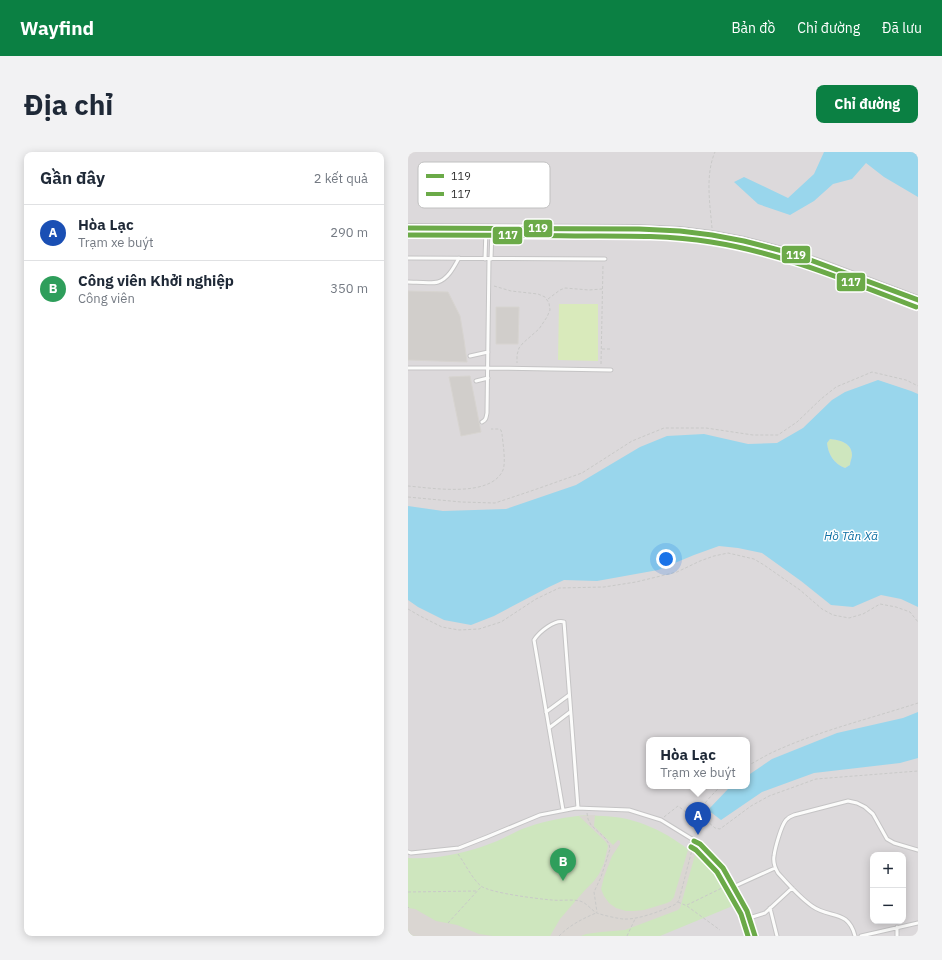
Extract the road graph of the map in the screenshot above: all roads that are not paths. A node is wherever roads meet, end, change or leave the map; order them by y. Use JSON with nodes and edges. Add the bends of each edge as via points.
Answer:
{"nodes":[{"id":1,"x":408,"y":228,"type":"edge"},
{"id":2,"x":489,"y":229,"type":"junction"},
{"id":3,"x":408,"y":258,"type":"edge"},
{"id":4,"x":459,"y":258,"type":"junction"},
{"id":5,"x":488,"y":259,"type":"junction"},
{"id":6,"x":605,"y":260,"type":"dead end"},
{"id":7,"x":408,"y":282,"type":"edge"},
{"id":8,"x":918,"y":300,"type":"edge"},
{"id":9,"x":488,"y":352,"type":"junction"},
{"id":10,"x":470,"y":356,"type":"dead end"},
{"id":11,"x":408,"y":368,"type":"edge"},
{"id":12,"x":488,"y":368,"type":"junction"},
{"id":13,"x":611,"y":370,"type":"dead end"},
{"id":14,"x":488,"y":378,"type":"junction"},
{"id":15,"x":476,"y":380,"type":"dead end"},
{"id":16,"x":482,"y":422,"type":"dead end"},
{"id":17,"x":569,"y":695,"type":"junction"},
{"id":18,"x":546,"y":712,"type":"junction"},
{"id":19,"x":570,"y":712,"type":"junction"},
{"id":20,"x":549,"y":728,"type":"junction"},
{"id":21,"x":578,"y":808,"type":"junction"},
{"id":22,"x":563,"y":810,"type":"junction"},
{"id":23,"x":918,"y":850,"type":"edge"},
{"id":24,"x":408,"y":852,"type":"edge"},
{"id":25,"x":775,"y":868,"type":"junction"},
{"id":26,"x":732,"y":885,"type":"junction"},
{"id":27,"x":792,"y":888,"type":"junction"},
{"id":28,"x":770,"y":908,"type":"junction"},
{"id":29,"x":749,"y":918,"type":"junction"},
{"id":30,"x":918,"y":922,"type":"edge"},
{"id":31,"x":897,"y":927,"type":"junction"},
{"id":32,"x":755,"y":936,"type":"edge"},
{"id":33,"x":777,"y":936,"type":"edge"},
{"id":34,"x":855,"y":936,"type":"edge"},
{"id":35,"x":861,"y":936,"type":"edge"},
{"id":36,"x":897,"y":936,"type":"edge"}],
"edges":[{"from":1,"to":2,"type":"street"},
{"from":2,"to":5,"type":"lane"},
{"from":2,"to":5,"type":"lane"},
{"from":2,"to":8,"type":"street","via":[[639,229],[712,235],[794,254]]},
{"from":3,"to":4,"type":"lane"},
{"from":4,"to":5,"type":"lane"},
{"from":4,"to":7,"type":"lane","via":[[452,271],[436,283]]},
{"from":5,"to":6,"type":"lane"},
{"from":5,"to":9,"type":"lane"},
{"from":9,"to":10,"type":"lane"},
{"from":9,"to":12,"type":"lane"},
{"from":11,"to":12,"type":"lane"},
{"from":12,"to":13,"type":"lane"},
{"from":12,"to":14,"type":"lane"},
{"from":14,"to":15,"type":"lane"},
{"from":14,"to":16,"type":"lane","via":[[487,413]]},
{"from":17,"to":18,"type":"lane"},
{"from":17,"to":18,"type":"lane","via":[[562,621],[547,627],[534,640]]},
{"from":17,"to":19,"type":"lane"},
{"from":18,"to":20,"type":"lane"},
{"from":19,"to":20,"type":"lane"},
{"from":19,"to":21,"type":"lane"},
{"from":20,"to":22,"type":"lane"},
{"from":21,"to":22,"type":"lane"},
{"from":21,"to":26,"type":"lane","via":[[629,810],[661,820],[700,844],[723,868]]},
{"from":22,"to":24,"type":"lane","via":[[540,815],[459,848]]},
{"from":23,"to":25,"type":"lane","via":[[887,839],[873,814],[865,807],[848,801],[787,819],[782,826],[774,856]]},
{"from":25,"to":26,"type":"lane"},
{"from":25,"to":27,"type":"lane"},
{"from":26,"to":29,"type":"lane"},
{"from":27,"to":28,"type":"lane"},
{"from":27,"to":34,"type":"lane","via":[[818,911],[834,914],[849,922]]},
{"from":28,"to":29,"type":"lane","via":[[765,913]]},
{"from":28,"to":33,"type":"lane"},
{"from":29,"to":32,"type":"lane"},
{"from":30,"to":31,"type":"lane"},
{"from":31,"to":35,"type":"lane"},
{"from":31,"to":36,"type":"lane"}]}
